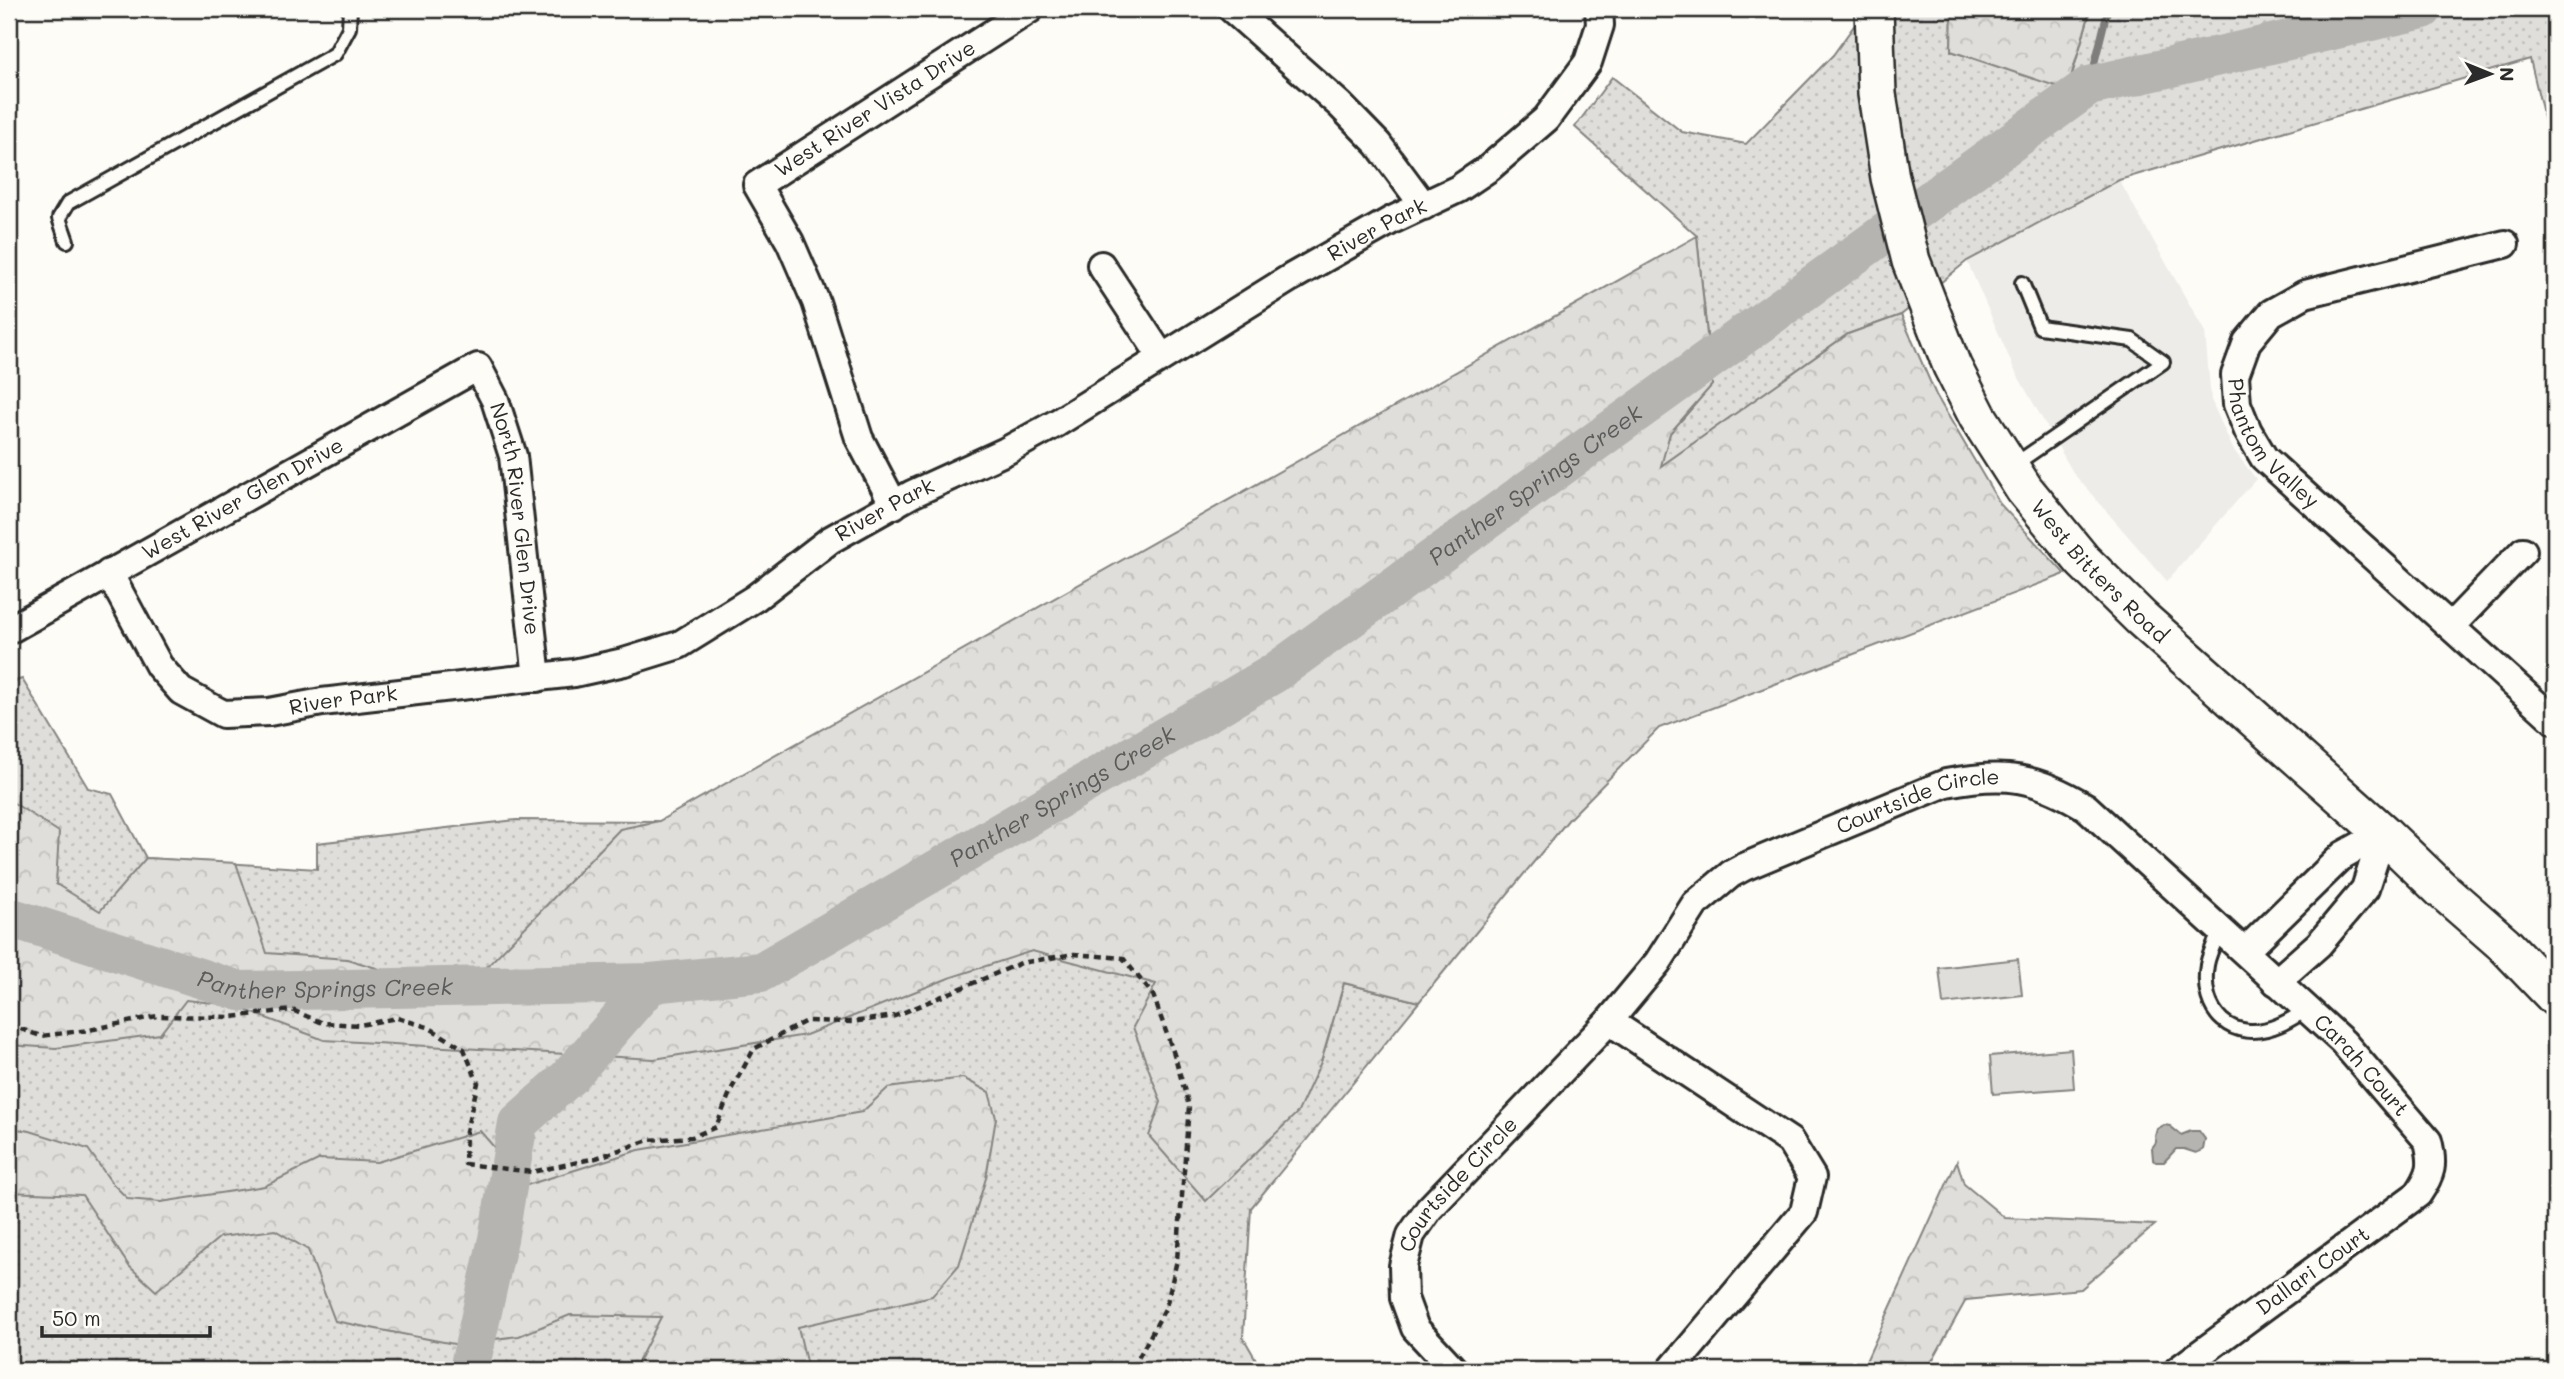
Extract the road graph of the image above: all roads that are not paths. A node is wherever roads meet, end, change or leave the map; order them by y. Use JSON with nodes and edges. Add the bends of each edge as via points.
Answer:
{"nodes":[{"id":1,"x":350,"y":9,"type":"edge"},
{"id":2,"x":1030,"y":9,"type":"edge"},
{"id":3,"x":1232,"y":9,"type":"edge"},
{"id":4,"x":1599,"y":9,"type":"edge"},
{"id":5,"x":1874,"y":9,"type":"edge"},
{"id":6,"x":1424,"y":206,"type":"junction"},
{"id":7,"x":67,"y":241,"type":"dead end"},
{"id":8,"x":2505,"y":244,"type":"dead end"},
{"id":9,"x":1101,"y":265,"type":"dead end"},
{"id":10,"x":2022,"y":284,"type":"dead end"},
{"id":11,"x":1161,"y":356,"type":"junction"},
{"id":12,"x":478,"y":367,"type":"joint"},
{"id":13,"x":2011,"y":467,"type":"junction"},
{"id":14,"x":894,"y":505,"type":"junction"},
{"id":15,"x":2523,"y":551,"type":"dead end"},
{"id":16,"x":109,"y":573,"type":"junction"},
{"id":17,"x":2451,"y":626,"type":"junction"},
{"id":18,"x":9,"y":630,"type":"edge"},
{"id":19,"x":537,"y":678,"type":"junction"},
{"id":20,"x":2555,"y":720,"type":"edge"},
{"id":21,"x":2383,"y":833,"type":"junction"},
{"id":22,"x":2221,"y":929,"type":"junction"},
{"id":23,"x":2245,"y":951,"type":"junction"},
{"id":24,"x":2276,"y":982,"type":"junction"},
{"id":25,"x":2555,"y":998,"type":"edge"},
{"id":26,"x":2308,"y":1009,"type":"junction"},
{"id":27,"x":1609,"y":1021,"type":"junction"},
{"id":28,"x":2433,"y":1160,"type":"joint"},
{"id":29,"x":1454,"y":1370,"type":"edge"},
{"id":30,"x":1671,"y":1370,"type":"edge"},
{"id":31,"x":2178,"y":1370,"type":"edge"}],
"edges":[{"from":1,"to":7,"type":"lane","via":[[349,28],[335,54],[68,203],[59,218]]},
{"from":2,"to":14,"type":"street","name":"West River Vista Drive","via":[[757,185],[790,242],[816,302],[859,438]]},
{"from":3,"to":6,"type":"street","via":[[1340,105],[1378,144]]},
{"from":4,"to":6,"type":"street","name":"River Park","via":[[1600,25],[1588,62],[1546,119],[1489,168]]},
{"from":5,"to":13,"type":"main road","name":"West Bitters Road","via":[[1877,94],[1889,178],[1911,261],[1952,366]]},
{"from":6,"to":11,"type":"street","name":"River Park","via":[[1290,278]]},
{"from":8,"to":17,"type":"street","name":"Phantom Valley","via":[[2305,294],[2271,313],[2247,342],[2235,375],[2237,404],[2264,458]]},
{"from":9,"to":11,"type":"street"},
{"from":10,"to":13,"type":"lane","via":[[2040,327],[2132,340],[2163,362]]},
{"from":11,"to":14,"type":"street","name":"River Park","via":[[1057,423]]},
{"from":12,"to":16,"type":"street","name":"West River Glen Drive"},
{"from":12,"to":19,"type":"street","name":"North River Glen Drive","via":[[495,400],[513,456]]},
{"from":13,"to":21,"type":"main road","name":"West Bitters Road","via":[[2072,549],[2141,618]]},
{"from":14,"to":19,"type":"street","name":"River Park","via":[[830,540],[755,598],[679,645],[624,662]]},
{"from":15,"to":17,"type":"street"},
{"from":16,"to":18,"type":"street","name":"West River Glen Drive"},
{"from":16,"to":19,"type":"street","name":"River Park","via":[[159,666],[181,691],[223,714]]},
{"from":17,"to":20,"type":"street","name":"Phantom Valley"},
{"from":21,"to":23,"type":"street","via":[[2343,855]]},
{"from":21,"to":24,"type":"street","via":[[2365,889],[2319,944]]},
{"from":21,"to":25,"type":"main road","name":"West Bitters Road","via":[[2504,944]]},
{"from":22,"to":23,"type":"street","name":"Courtside Circle"},
{"from":22,"to":26,"type":"lane","via":[[2207,963],[2206,990],[2216,1016],[2229,1026],[2252,1031],[2277,1026]]},
{"from":22,"to":27,"type":"street","name":"Courtside Circle","via":[[2087,807],[2059,790],[2027,780],[1978,777],[1946,783],[1731,874],[1695,904],[1636,992]]},
{"from":23,"to":24,"type":"street","name":"Courtside Circle"},
{"from":24,"to":26,"type":"street","name":"Carah Court"},
{"from":26,"to":28,"type":"street","name":"Carah Court","via":[[2343,1042],[2428,1141]]},
{"from":27,"to":29,"type":"street","name":"Courtside Circle","via":[[1429,1209],[1412,1235],[1403,1266],[1404,1298],[1415,1328]]},
{"from":27,"to":30,"type":"street","via":[[1790,1142],[1812,1177],[1804,1212]]},
{"from":28,"to":31,"type":"street","name":"Dallari Court","via":[[2418,1194]]}]}
